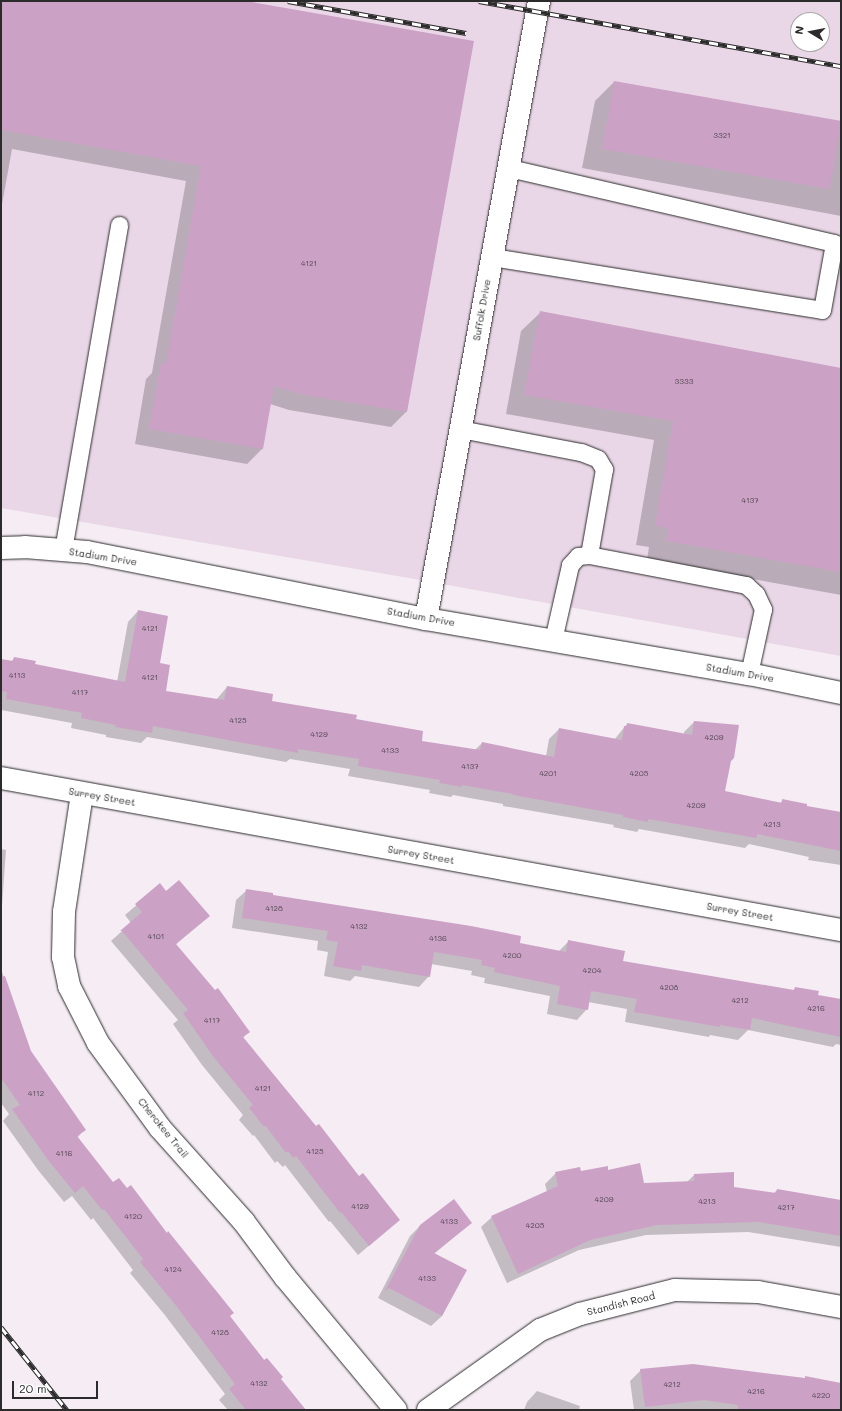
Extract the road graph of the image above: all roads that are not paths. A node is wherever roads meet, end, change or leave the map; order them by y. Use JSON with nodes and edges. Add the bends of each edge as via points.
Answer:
{"nodes":[{"id":1,"x":539,"y":1,"type":"edge"},
{"id":2,"x":508,"y":168,"type":"junction"},
{"id":3,"x":119,"y":225,"type":"dead end"},
{"id":4,"x":492,"y":257,"type":"junction"},
{"id":5,"x":460,"y":428,"type":"junction"},
{"id":6,"x":1,"y":548,"type":"edge"},
{"id":7,"x":64,"y":550,"type":"junction"},
{"id":8,"x":589,"y":555,"type":"junction"},
{"id":9,"x":426,"y":619,"type":"junction"},
{"id":10,"x":553,"y":640,"type":"junction"},
{"id":11,"x":749,"y":674,"type":"junction"},
{"id":12,"x":841,"y":693,"type":"edge"},
{"id":13,"x":1,"y":778,"type":"edge"},
{"id":14,"x":82,"y":794,"type":"junction"},
{"id":15,"x":841,"y":930,"type":"edge"},
{"id":16,"x":841,"y":1307,"type":"edge"},
{"id":17,"x":396,"y":1410,"type":"edge"},
{"id":18,"x":428,"y":1410,"type":"edge"}],
"edges":[{"from":1,"to":2,"type":"street","name":"Suffolk Drive"},
{"from":2,"to":4,"type":"street","name":"Suffolk Drive"},
{"from":2,"to":4,"type":"lane","via":[[834,242],[822,310]]},
{"from":3,"to":7,"type":"lane"},
{"from":4,"to":5,"type":"street","name":"Suffolk Drive"},
{"from":5,"to":8,"type":"lane","via":[[581,452],[598,459],[604,469]]},
{"from":5,"to":9,"type":"street","name":"Suffolk Drive"},
{"from":6,"to":7,"type":"street","name":"Stadium Drive"},
{"from":7,"to":9,"type":"street","name":"Stadium Drive","via":[[87,552]]},
{"from":8,"to":10,"type":"lane","via":[[578,556],[570,565]]},
{"from":8,"to":11,"type":"lane","via":[[746,585],[756,594],[763,609]]},
{"from":9,"to":10,"type":"street","name":"Stadium Drive"},
{"from":10,"to":11,"type":"street","name":"Stadium Drive"},
{"from":11,"to":12,"type":"street","name":"Stadium Drive"},
{"from":13,"to":14,"type":"street","name":"Surrey Street"},
{"from":14,"to":15,"type":"street","name":"Surrey Street"},
{"from":14,"to":17,"type":"street","name":"Cherokee Trail","via":[[64,912],[63,957],[69,986],[98,1043],[160,1128],[244,1222],[285,1277]]},
{"from":16,"to":18,"type":"street","name":"Standish Road","via":[[758,1292],[675,1290],[580,1314],[540,1330]]}]}
